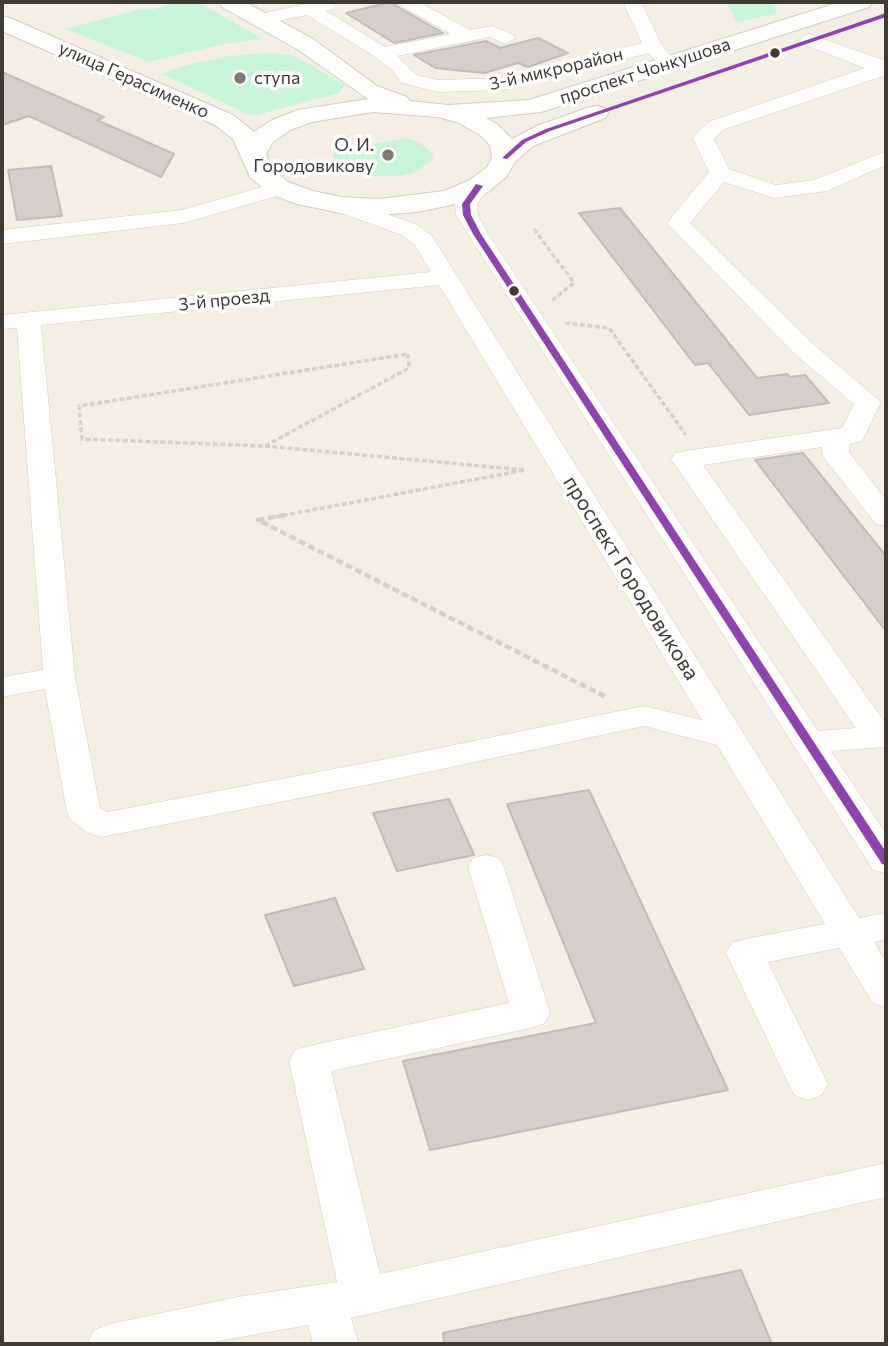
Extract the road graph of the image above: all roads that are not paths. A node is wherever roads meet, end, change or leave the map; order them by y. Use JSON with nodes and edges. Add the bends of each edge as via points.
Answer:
{"nodes":[{"id":1,"x":230,"y":2,"type":"edge"},
{"id":2,"x":340,"y":2,"type":"edge"},
{"id":3,"x":407,"y":2,"type":"edge"},
{"id":4,"x":632,"y":2,"type":"edge"},
{"id":5,"x":861,"y":2,"type":"edge"},
{"id":6,"x":309,"y":9,"type":"junction"},
{"id":7,"x":886,"y":15,"type":"edge"},
{"id":8,"x":264,"y":19,"type":"junction"},
{"id":9,"x":2,"y":23,"type":"edge"},
{"id":10,"x":466,"y":35,"type":"junction"},
{"id":11,"x":506,"y":38,"type":"dead end"},
{"id":12,"x":809,"y":40,"type":"junction"},
{"id":13,"x":382,"y":53,"type":"junction"},
{"id":14,"x":660,"y":55,"type":"junction"},
{"id":15,"x":885,"y":68,"type":"edge"},
{"id":16,"x":416,"y":107,"type":"junction"},
{"id":17,"x":253,"y":154,"type":"junction"},
{"id":18,"x":505,"y":158,"type":"junction"},
{"id":19,"x":886,"y":158,"type":"edge"},
{"id":20,"x":720,"y":173,"type":"junction"},
{"id":21,"x":479,"y":186,"type":"junction"},
{"id":22,"x":279,"y":188,"type":"junction"},
{"id":23,"x":341,"y":205,"type":"junction"},
{"id":24,"x":2,"y":237,"type":"edge"},
{"id":25,"x":446,"y":277,"type":"junction"},
{"id":26,"x":15,"y":320,"type":"edge"},
{"id":27,"x":852,"y":435,"type":"junction"},
{"id":28,"x":685,"y":460,"type":"junction"},
{"id":29,"x":630,"y":468,"type":"junction"},
{"id":30,"x":886,"y":518,"type":"edge"},
{"id":31,"x":59,"y":677,"type":"junction"},
{"id":32,"x":2,"y":687,"type":"edge"},
{"id":33,"x":728,"y":737,"type":"junction"},
{"id":34,"x":883,"y":737,"type":"edge"},
{"id":35,"x":809,"y":742,"type":"junction"},
{"id":36,"x":886,"y":860,"type":"edge"},
{"id":37,"x":486,"y":867,"type":"dead end"},
{"id":38,"x":886,"y":926,"type":"edge"},
{"id":39,"x":850,"y":934,"type":"junction"},
{"id":40,"x":886,"y":993,"type":"edge"},
{"id":41,"x":808,"y":1084,"type":"dead end"},
{"id":42,"x":886,"y":1180,"type":"edge"},
{"id":43,"x":341,"y":1316,"type":"edge"},
{"id":44,"x":240,"y":1331,"type":"edge"},
{"id":45,"x":110,"y":1344,"type":"edge"}],
"edges":[{"from":1,"to":8,"type":"main road"},
{"from":2,"to":6,"type":"street"},
{"from":3,"to":10,"type":"street"},
{"from":4,"to":14,"type":"street","name":"3-й микрорайон"},
{"from":5,"to":14,"type":"main road","name":"проспект Чонкушова"},
{"from":6,"to":8,"type":"street"},
{"from":6,"to":13,"type":"street","name":"3-й микрорайон"},
{"from":7,"to":12,"type":"main road","name":"проспект Чонкушова"},
{"from":8,"to":16,"type":"main road","via":[[369,91]]},
{"from":9,"to":17,"type":"main road","name":"улица Герасименко","via":[[224,120],[243,135]]},
{"from":10,"to":11,"type":"street","via":[[492,31]]},
{"from":10,"to":13,"type":"street"},
{"from":12,"to":15,"type":"street"},
{"from":12,"to":18,"type":"main road","name":"проспект Чонкушова","via":[[548,130],[524,141]]},
{"from":13,"to":14,"type":"street","name":"3-й микрорайон","via":[[409,79],[472,87]]},
{"from":14,"to":16,"type":"main road","name":"проспект Чонкушова","via":[[513,110]]},
{"from":15,"to":20,"type":"street","via":[[715,126],[703,138]]},
{"from":16,"to":17,"type":"main road","via":[[373,105],[307,115],[263,137]]},
{"from":16,"to":18,"type":"main road","via":[[468,118],[489,130],[502,143]]},
{"from":17,"to":22,"type":"main road","name":"улица Герасименко","via":[[259,172]]},
{"from":18,"to":21,"type":"main road","name":"проспект Чонкушова","via":[[497,172]]},
{"from":19,"to":20,"type":"street","via":[[818,186],[774,192]]},
{"from":20,"to":27,"type":"street","via":[[678,223],[805,350],[868,402]]},
{"from":21,"to":23,"type":"main road","via":[[417,204]]},
{"from":21,"to":29,"type":"street","via":[[466,204],[477,234]]},
{"from":22,"to":23,"type":"main road"},
{"from":22,"to":24,"type":"street","via":[[184,216]]},
{"from":23,"to":25,"type":"street","name":"проспект Городовикова","via":[[410,230],[424,241]]},
{"from":25,"to":26,"type":"street","name":"3-й проезд"},
{"from":25,"to":33,"type":"street","name":"проспект Городовикова"},
{"from":26,"to":31,"type":"street"},
{"from":27,"to":28,"type":"street"},
{"from":27,"to":30,"type":"street","via":[[837,439],[835,453]]},
{"from":28,"to":29,"type":"street"},
{"from":28,"to":34,"type":"street"},
{"from":29,"to":35,"type":"street"},
{"from":31,"to":32,"type":"street"},
{"from":31,"to":33,"type":"street","via":[[84,813],[101,825],[644,716]]},
{"from":33,"to":39,"type":"street","name":"проспект Городовикова"},
{"from":34,"to":35,"type":"street"},
{"from":35,"to":36,"type":"street"},
{"from":37,"to":43,"type":"street","via":[[531,1013],[309,1061]]},
{"from":38,"to":39,"type":"street"},
{"from":39,"to":40,"type":"street","name":"проспект Городовикова"},
{"from":39,"to":41,"type":"street","via":[[745,953]]},
{"from":42,"to":43,"type":"street"},
{"from":43,"to":44,"type":"street"},
{"from":44,"to":45,"type":"street"}]}
